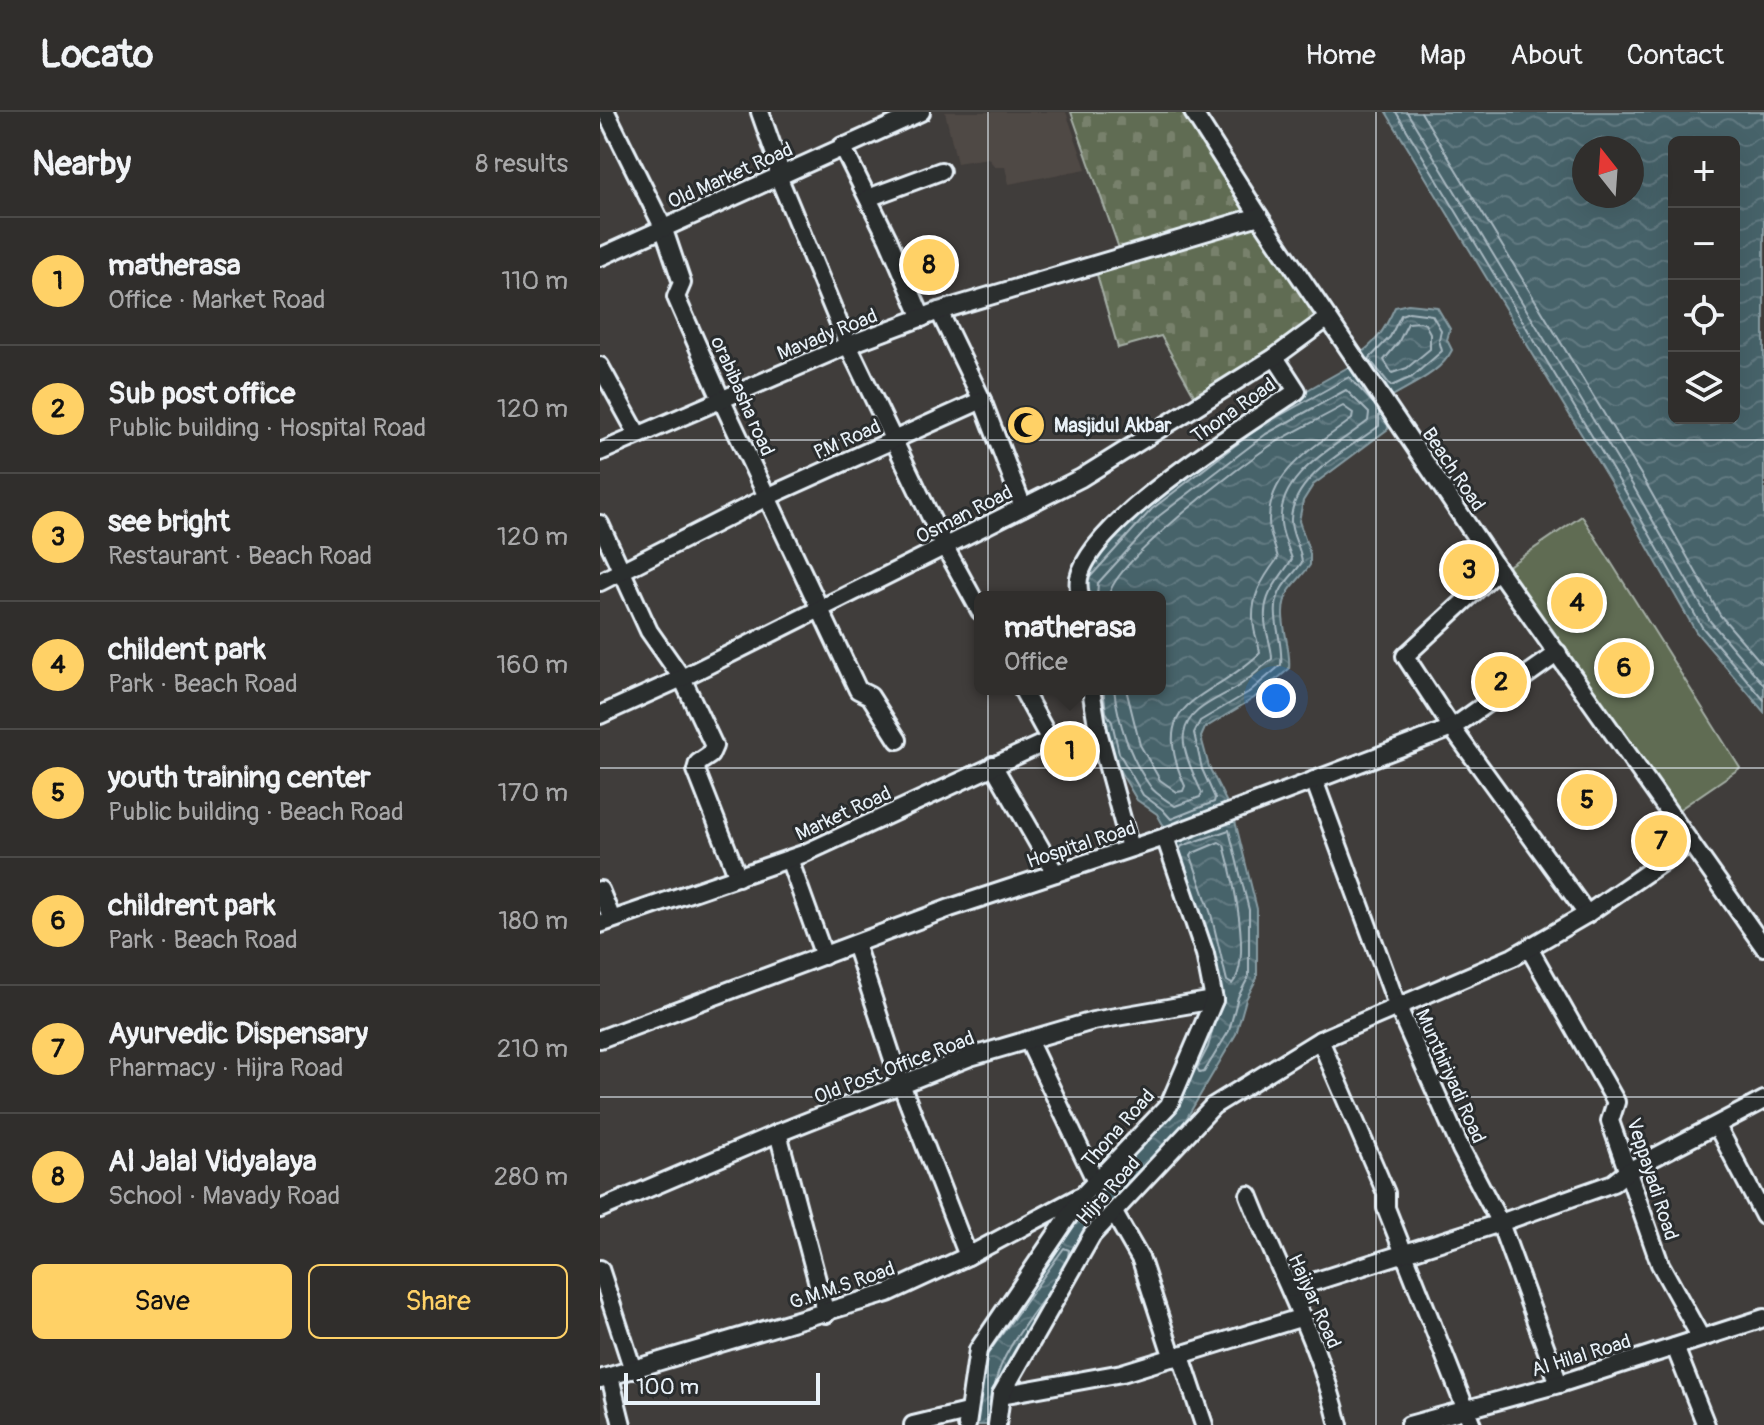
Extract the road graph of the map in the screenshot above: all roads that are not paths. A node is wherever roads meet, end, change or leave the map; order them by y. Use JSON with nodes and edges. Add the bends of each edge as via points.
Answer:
{"nodes":[{"id":1,"x":626,"y":112,"type":"edge"},
{"id":2,"x":760,"y":112,"type":"edge"},
{"id":3,"x":1193,"y":112,"type":"edge"},
{"id":4,"x":917,"y":113,"type":"edge"},
{"id":5,"x":605,"y":117,"type":"edge"},
{"id":6,"x":842,"y":146,"type":"junction"},
{"id":7,"x":941,"y":171,"type":"dead end"},
{"id":8,"x":778,"y":176,"type":"junction"},
{"id":9,"x":868,"y":198,"type":"junction"},
{"id":10,"x":1259,"y":216,"type":"junction"},
{"id":11,"x":663,"y":227,"type":"junction"},
{"id":12,"x":600,"y":257,"type":"edge"},
{"id":13,"x":939,"y":311,"type":"junction"},
{"id":14,"x":922,"y":318,"type":"junction"},
{"id":15,"x":1328,"y":318,"type":"junction"},
{"id":16,"x":848,"y":345,"type":"junction"},
{"id":17,"x":1275,"y":357,"type":"junction"},
{"id":18,"x":600,"y":366,"type":"edge"},
{"id":19,"x":721,"y":399,"type":"junction"},
{"id":20,"x":982,"y":400,"type":"junction"},
{"id":21,"x":638,"y":435,"type":"junction"},
{"id":22,"x":895,"y":439,"type":"junction"},
{"id":23,"x":600,"y":452,"type":"edge"},
{"id":24,"x":767,"y":497,"type":"junction"},
{"id":25,"x":1023,"y":507,"type":"junction"},
{"id":26,"x":600,"y":524,"type":"edge"},
{"id":27,"x":945,"y":547,"type":"junction"},
{"id":28,"x":1498,"y":570,"type":"junction"},
{"id":29,"x":621,"y":572,"type":"junction"},
{"id":30,"x":600,"y":582,"type":"edge"},
{"id":31,"x":1080,"y":591,"type":"edge"},
{"id":32,"x":974,"y":600,"type":"edge"},
{"id":33,"x":819,"y":609,"type":"junction"},
{"id":34,"x":1558,"y":653,"type":"junction"},
{"id":35,"x":682,"y":678,"type":"junction"},
{"id":36,"x":1025,"y":695,"type":"edge"},
{"id":37,"x":1092,"y":695,"type":"edge"},
{"id":38,"x":600,"y":715,"type":"edge"},
{"id":39,"x":1452,"y":728,"type":"junction"},
{"id":40,"x":1098,"y":731,"type":"junction"},
{"id":41,"x":898,"y":740,"type":"dead end"},
{"id":42,"x":1050,"y":740,"type":"junction"},
{"id":43,"x":993,"y":765,"type":"junction"},
{"id":44,"x":1314,"y":780,"type":"junction"},
{"id":45,"x":1165,"y":837,"type":"junction"},
{"id":46,"x":1690,"y":843,"type":"junction"},
{"id":47,"x":1130,"y":848,"type":"junction"},
{"id":48,"x":789,"y":859,"type":"junction"},
{"id":49,"x":1055,"y":873,"type":"junction"},
{"id":50,"x":738,"y":877,"type":"junction"},
{"id":51,"x":600,"y":890,"type":"edge"},
{"id":52,"x":1587,"y":914,"type":"junction"},
{"id":53,"x":606,"y":922,"type":"edge"},
{"id":54,"x":855,"y":944,"type":"junction"},
{"id":55,"x":1764,"y":947,"type":"edge"},
{"id":56,"x":1529,"y":948,"type":"junction"},
{"id":57,"x":824,"y":956,"type":"junction"},
{"id":58,"x":1214,"y":1000,"type":"junction"},
{"id":59,"x":1397,"y":1005,"type":"junction"},
{"id":60,"x":600,"y":1039,"type":"edge"},
{"id":61,"x":1028,"y":1040,"type":"junction"},
{"id":62,"x":1320,"y":1040,"type":"junction"},
{"id":63,"x":901,"y":1084,"type":"junction"},
{"id":64,"x":1764,"y":1100,"type":"edge"},
{"id":65,"x":1717,"y":1126,"type":"junction"},
{"id":66,"x":778,"y":1133,"type":"junction"},
{"id":67,"x":1628,"y":1171,"type":"junction"},
{"id":68,"x":1096,"y":1182,"type":"junction"},
{"id":69,"x":1083,"y":1195,"type":"junction"},
{"id":70,"x":1249,"y":1195,"type":"dead end"},
{"id":71,"x":600,"y":1209,"type":"edge"},
{"id":72,"x":1114,"y":1213,"type":"junction"},
{"id":73,"x":1764,"y":1216,"type":"edge"},
{"id":74,"x":1500,"y":1223,"type":"junction"},
{"id":75,"x":1403,"y":1254,"type":"junction"},
{"id":76,"x":968,"y":1256,"type":"junction"},
{"id":77,"x":600,"y":1269,"type":"edge"},
{"id":78,"x":1291,"y":1289,"type":"junction"},
{"id":79,"x":826,"y":1314,"type":"junction"},
{"id":80,"x":1303,"y":1317,"type":"junction"},
{"id":81,"x":1764,"y":1318,"type":"edge"},
{"id":82,"x":1701,"y":1338,"type":"junction"},
{"id":83,"x":1675,"y":1347,"type":"junction"},
{"id":84,"x":1177,"y":1357,"type":"junction"},
{"id":85,"x":633,"y":1370,"type":"junction"},
{"id":86,"x":605,"y":1378,"type":"edge"},
{"id":87,"x":1559,"y":1384,"type":"junction"},
{"id":88,"x":1001,"y":1395,"type":"junction"},
{"id":89,"x":1468,"y":1418,"type":"edge"},
{"id":90,"x":967,"y":1419,"type":"edge"},
{"id":91,"x":622,"y":1425,"type":"edge"},
{"id":92,"x":913,"y":1425,"type":"edge"},
{"id":93,"x":997,"y":1425,"type":"edge"},
{"id":94,"x":1204,"y":1425,"type":"edge"},
{"id":95,"x":1339,"y":1425,"type":"edge"},
{"id":96,"x":1409,"y":1425,"type":"edge"},
{"id":97,"x":1706,"y":1425,"type":"edge"}],
"edges":[{"from":1,"to":5,"type":"street"},
{"from":2,"to":8,"type":"street"},
{"from":3,"to":10,"type":"street"},
{"from":4,"to":6,"type":"street","name":"Old Market Road"},
{"from":5,"to":11,"type":"street","name":"orabibasha road"},
{"from":6,"to":8,"type":"street","name":"Old Market Road"},
{"from":6,"to":9,"type":"street"},
{"from":7,"to":9,"type":"street"},
{"from":8,"to":11,"type":"street","name":"Old Market Road"},
{"from":8,"to":16,"type":"street"},
{"from":9,"to":14,"type":"street"},
{"from":10,"to":13,"type":"street","name":"Mavady Road"},
{"from":10,"to":15,"type":"street"},
{"from":11,"to":12,"type":"street","name":"Old Market Road"},
{"from":11,"to":19,"type":"street","name":"orabibasha road","via":[[682,283],[676,297]]},
{"from":13,"to":14,"type":"street","name":"Mavady Road"},
{"from":13,"to":20,"type":"street"},
{"from":14,"to":16,"type":"street","name":"Mavady Road"},
{"from":15,"to":17,"type":"street","name":"Osman Road"},
{"from":15,"to":28,"type":"street","name":"Beach Road"},
{"from":16,"to":19,"type":"street","name":"Mavady Road"},
{"from":16,"to":22,"type":"street"},
{"from":17,"to":25,"type":"street","name":"Osman Road","via":[[1081,478]]},
{"from":17,"to":31,"type":"street","name":"Thona Road","via":[[1297,391],[1141,499],[1093,550],[1079,579]]},
{"from":18,"to":21,"type":"street"},
{"from":19,"to":21,"type":"street","name":"Mavady Road"},
{"from":19,"to":24,"type":"street","name":"orabibasha road"},
{"from":20,"to":22,"type":"street","name":"P.M Road"},
{"from":20,"to":25,"type":"street"},
{"from":21,"to":23,"type":"street","name":"Mavady Road"},
{"from":22,"to":24,"type":"street","name":"P.M Road"},
{"from":22,"to":27,"type":"street"},
{"from":24,"to":29,"type":"street","name":"P.M Road"},
{"from":24,"to":33,"type":"street","name":"orabibasha road"},
{"from":25,"to":27,"type":"street","name":"Osman Road"},
{"from":26,"to":29,"type":"street"},
{"from":27,"to":32,"type":"street"},
{"from":27,"to":33,"type":"street","name":"Osman Road"},
{"from":28,"to":34,"type":"street","name":"Beach Road"},
{"from":28,"to":39,"type":"street","via":[[1405,656]]},
{"from":29,"to":30,"type":"street","name":"P.M Road"},
{"from":29,"to":35,"type":"street","via":[[649,631]]},
{"from":33,"to":35,"type":"street","name":"Osman Road"},
{"from":33,"to":41,"type":"street","name":"orabibasha road","via":[[858,690],[870,696]]},
{"from":34,"to":39,"type":"street","name":"Hospital Road"},
{"from":34,"to":46,"type":"street","name":"Beach Road"},
{"from":35,"to":38,"type":"street","name":"Osman Road"},
{"from":35,"to":50,"type":"street","via":[[714,746],[696,770]]},
{"from":36,"to":42,"type":"street"},
{"from":37,"to":40,"type":"street"},
{"from":39,"to":44,"type":"street","name":"Hospital Road"},
{"from":39,"to":52,"type":"street"},
{"from":40,"to":42,"type":"street","name":"Market Road"},
{"from":40,"to":47,"type":"street"},
{"from":42,"to":43,"type":"street","name":"Market Road"},
{"from":43,"to":48,"type":"street","name":"Market Road"},
{"from":43,"to":49,"type":"street"},
{"from":44,"to":45,"type":"street","name":"Hospital Road"},
{"from":44,"to":59,"type":"street","name":"Munthiriyadi Road"},
{"from":45,"to":47,"type":"street","name":"Hospital Road"},
{"from":45,"to":58,"type":"street","via":[[1205,954]]},
{"from":46,"to":52,"type":"street","name":"Hijra Road"},
{"from":46,"to":55,"type":"street","name":"Beach Road"},
{"from":47,"to":49,"type":"street","name":"Hospital Road"},
{"from":48,"to":50,"type":"street","name":"Market Road"},
{"from":48,"to":57,"type":"street"},
{"from":49,"to":54,"type":"street","name":"Hospital Road"},
{"from":50,"to":53,"type":"street","name":"Market Road"},
{"from":51,"to":53,"type":"street"},
{"from":52,"to":56,"type":"street","name":"Hijra Road"},
{"from":54,"to":57,"type":"street","name":"Hospital Road"},
{"from":54,"to":63,"type":"street","name":"Old Post Office Road"},
{"from":56,"to":59,"type":"street","name":"Hijra Road"},
{"from":56,"to":67,"type":"street","name":"Veppayadi Road","via":[[1616,1102],[1610,1121]]},
{"from":57,"to":60,"type":"street","name":"Hospital Road"},
{"from":58,"to":61,"type":"street","name":"Old Post Office Road","via":[[1093,1021]]},
{"from":58,"to":68,"type":"street","name":"Thona Road","via":[[1169,1105]]},
{"from":59,"to":62,"type":"street","name":"Hijra Road"},
{"from":59,"to":74,"type":"street","name":"Munthiriyadi Road"},
{"from":61,"to":63,"type":"street","name":"Old Post Office Road"},
{"from":61,"to":68,"type":"street"},
{"from":62,"to":72,"type":"street","name":"Hijra Road","via":[[1213,1106]]},
{"from":62,"to":75,"type":"street","via":[[1386,1193],[1386,1208]]},
{"from":63,"to":66,"type":"street","name":"Old Post Office Road"},
{"from":63,"to":76,"type":"street","name":"Old Post Office Road"},
{"from":64,"to":65,"type":"street"},
{"from":65,"to":67,"type":"street"},
{"from":65,"to":73,"type":"street"},
{"from":66,"to":71,"type":"street","name":"Old Post Office Road"},
{"from":66,"to":79,"type":"street"},
{"from":67,"to":74,"type":"street","via":[[1613,1183]]},
{"from":67,"to":82,"type":"street","name":"Veppayadi Road","via":[[1660,1264]]},
{"from":68,"to":69,"type":"street","name":"Thona Road"},
{"from":69,"to":76,"type":"street","name":"G.M.M.S Road"},
{"from":69,"to":90,"type":"street","name":"Thona Road","via":[[978,1350]]},
{"from":70,"to":78,"type":"street","name":"Hajiyar Road"},
{"from":72,"to":84,"type":"street","via":[[1141,1260]]},
{"from":72,"to":88,"type":"street","name":"Hijra Road","via":[[1092,1235]]},
{"from":74,"to":75,"type":"street"},
{"from":74,"to":87,"type":"street","name":"Munthiriyadi Road"},
{"from":75,"to":78,"type":"street"},
{"from":75,"to":89,"type":"street"},
{"from":76,"to":79,"type":"street","name":"G.M.M.S Road","via":[[888,1293]]},
{"from":77,"to":85,"type":"street"},
{"from":78,"to":80,"type":"street","name":"Hajiyar Road"},
{"from":79,"to":85,"type":"street","name":"G.M.M.S Road"},
{"from":80,"to":84,"type":"street"},
{"from":80,"to":95,"type":"street","name":"Hajiyar Road"},
{"from":81,"to":82,"type":"street","name":"Al Hilal Road"},
{"from":82,"to":83,"type":"street","name":"Al Hilal Road"},
{"from":83,"to":87,"type":"street","name":"Al Hilal Road"},
{"from":83,"to":97,"type":"street"},
{"from":84,"to":88,"type":"street","via":[[1122,1373]]},
{"from":84,"to":94,"type":"street"},
{"from":85,"to":86,"type":"street","name":"G.M.M.S Road"},
{"from":86,"to":91,"type":"street"},
{"from":87,"to":89,"type":"street","name":"Al Hilal Road"},
{"from":88,"to":93,"type":"street","name":"Hijra Road"},
{"from":89,"to":96,"type":"street","name":"Al Hilal Road"},
{"from":90,"to":92,"type":"street"}]}
